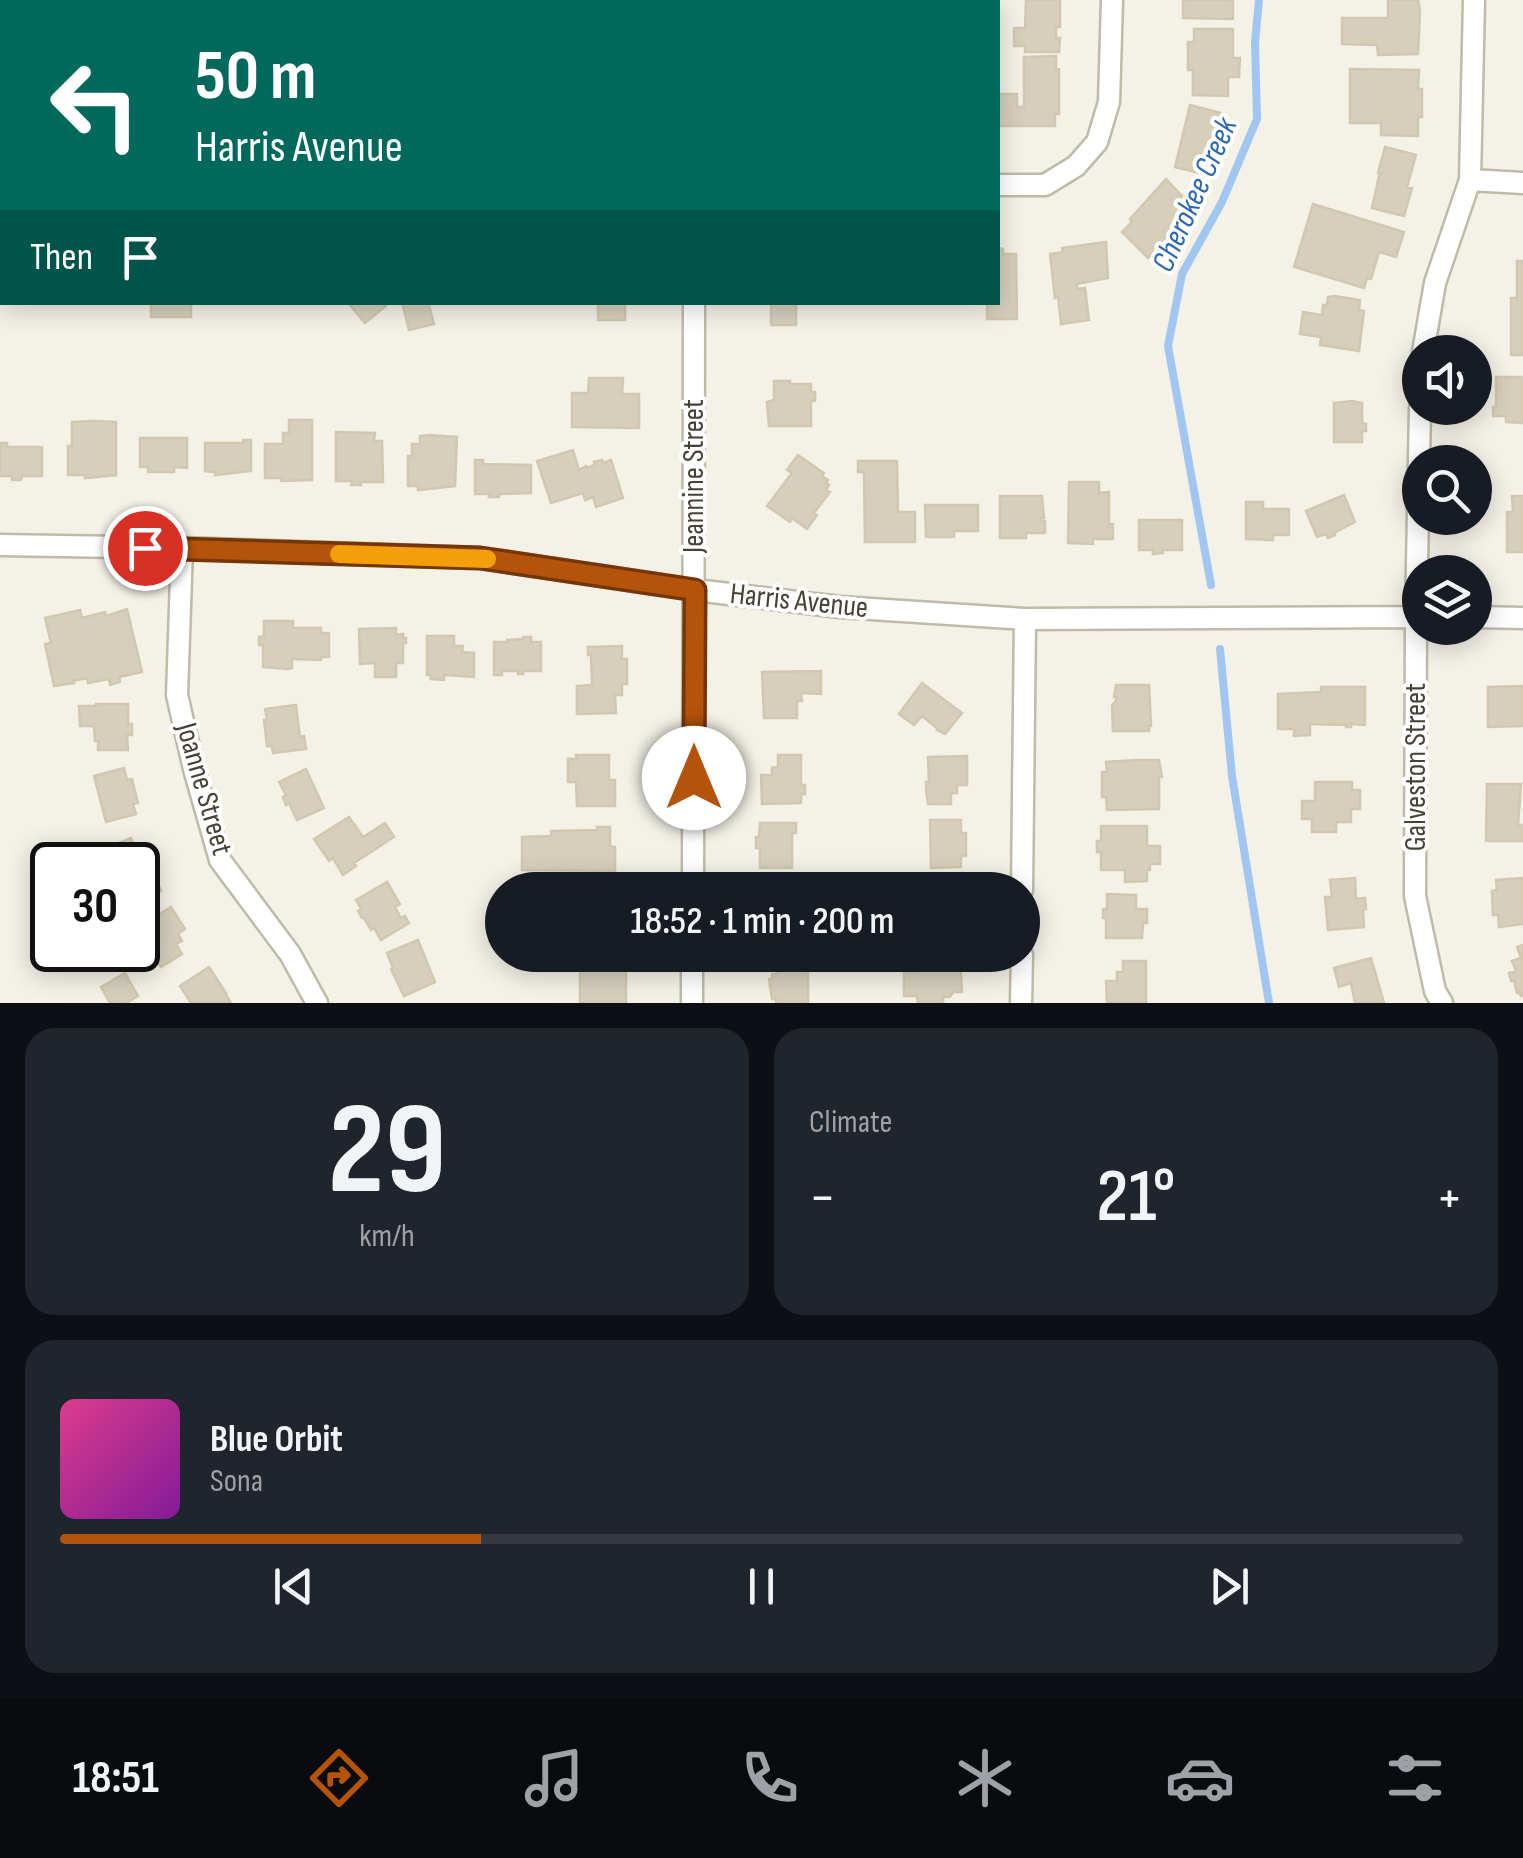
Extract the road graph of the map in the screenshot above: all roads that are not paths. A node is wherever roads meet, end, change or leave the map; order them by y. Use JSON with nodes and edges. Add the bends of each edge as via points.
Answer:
{"nodes":[{"id":1,"x":1112,"y":0,"type":"edge"},
{"id":2,"x":1474,"y":0,"type":"edge"},
{"id":3,"x":1470,"y":180,"type":"junction"},
{"id":4,"x":1523,"y":183,"type":"edge"},
{"id":5,"x":1000,"y":185,"type":"edge"},
{"id":6,"x":694,"y":305,"type":"edge"},
{"id":7,"x":1427,"y":335,"type":"edge"},
{"id":8,"x":1420,"y":425,"type":"edge"},
{"id":9,"x":0,"y":546,"type":"edge"},
{"id":10,"x":182,"y":548,"type":"junction"},
{"id":11,"x":1419,"y":555,"type":"edge"},
{"id":12,"x":695,"y":590,"type":"junction"},
{"id":13,"x":1402,"y":617,"type":"edge"},
{"id":14,"x":1492,"y":618,"type":"edge"},
{"id":15,"x":1523,"y":618,"type":"edge"},
{"id":16,"x":1025,"y":620,"type":"junction"},
{"id":17,"x":1418,"y":645,"type":"edge"},
{"id":18,"x":693,"y":872,"type":"edge"},
{"id":19,"x":1022,"y":872,"type":"edge"},
{"id":20,"x":692,"y":972,"type":"edge"},
{"id":21,"x":1022,"y":972,"type":"edge"},
{"id":22,"x":316,"y":1003,"type":"edge"},
{"id":23,"x":692,"y":1003,"type":"edge"},
{"id":24,"x":1021,"y":1003,"type":"edge"},
{"id":25,"x":1442,"y":1003,"type":"edge"}],
"edges":[{"from":1,"to":5,"type":"street","via":[[1109,102],[1097,142],[1046,186]]},
{"from":2,"to":3,"type":"street"},
{"from":3,"to":4,"type":"street"},
{"from":3,"to":7,"type":"street","via":[[1435,283]]},
{"from":6,"to":12,"type":"street","name":"Jeannine Street"},
{"from":8,"to":11,"type":"street","name":"Galveston Street"},
{"from":9,"to":10,"type":"street","name":"Harris Avenue"},
{"from":10,"to":12,"type":"street","name":"Harris Avenue","via":[[480,558]]},
{"from":10,"to":22,"type":"street","name":"Joanne Street","via":[[177,695],[220,860],[290,954]]},
{"from":12,"to":16,"type":"street","name":"Harris Avenue"},
{"from":12,"to":18,"type":"street","name":"Jeannine Street"},
{"from":13,"to":16,"type":"street","name":"Harris Avenue"},
{"from":14,"to":15,"type":"street"},
{"from":16,"to":19,"type":"street"},
{"from":17,"to":25,"type":"street","name":"Galveston Street","via":[[1415,896]]},
{"from":20,"to":23,"type":"street"},
{"from":21,"to":24,"type":"street"}]}
